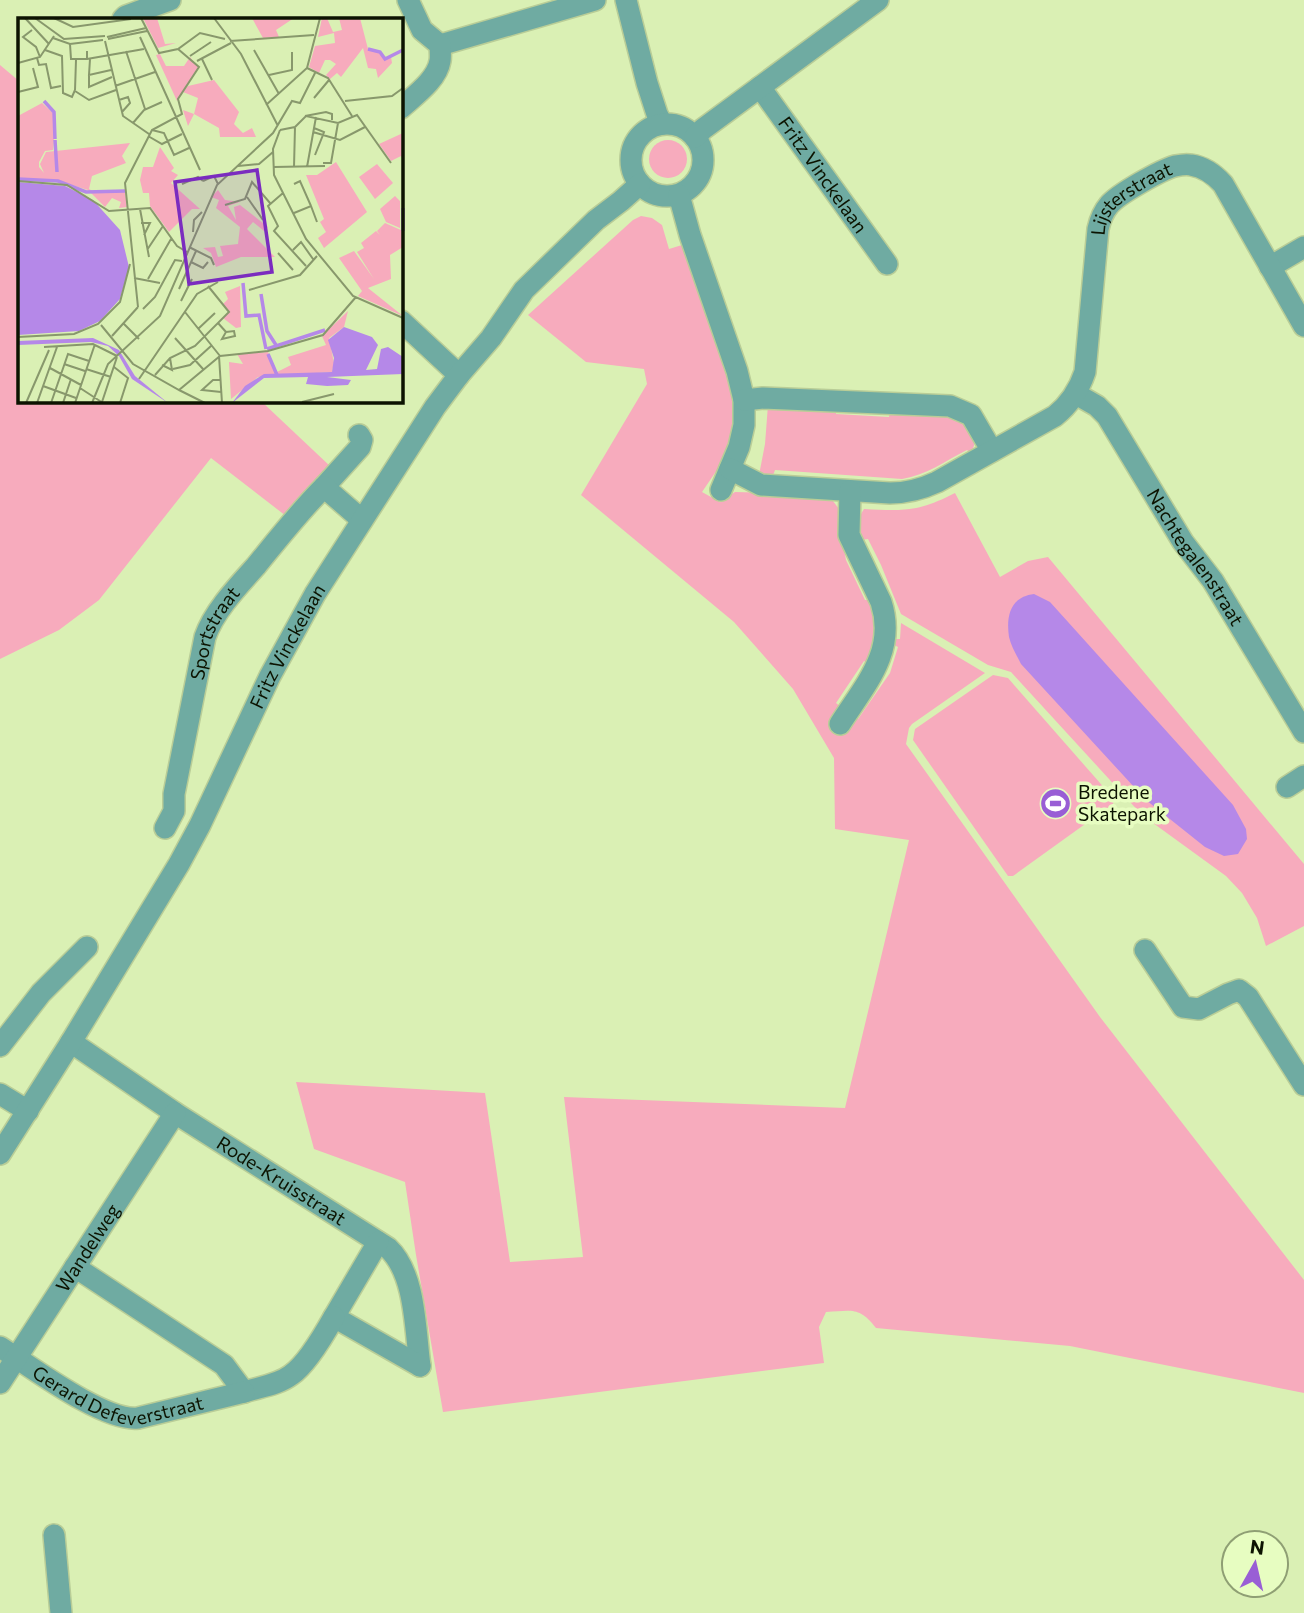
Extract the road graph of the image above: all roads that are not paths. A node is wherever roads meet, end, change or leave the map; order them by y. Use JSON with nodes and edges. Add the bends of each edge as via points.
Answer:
{"nodes":[{"id":1,"x":170,"y":0,"type":"edge"},
{"id":2,"x":408,"y":0,"type":"edge"},
{"id":3,"x":595,"y":0,"type":"edge"},
{"id":4,"x":626,"y":0,"type":"edge"},
{"id":5,"x":878,"y":0,"type":"edge"},
{"id":6,"x":124,"y":18,"type":"edge"},
{"id":7,"x":440,"y":45,"type":"junction"},
{"id":8,"x":760,"y":86,"type":"junction"},
{"id":9,"x":402,"y":107,"type":"edge"},
{"id":10,"x":662,"y":124,"type":"junction"},
{"id":11,"x":695,"y":137,"type":"junction"},
{"id":12,"x":640,"y":184,"type":"junction"},
{"id":13,"x":679,"y":195,"type":"junction"},
{"id":14,"x":1304,"y":247,"type":"edge"},
{"id":15,"x":887,"y":264,"type":"dead end"},
{"id":16,"x":1270,"y":267,"type":"junction"},
{"id":17,"x":402,"y":322,"type":"edge"},
{"id":18,"x":1304,"y":326,"type":"edge"},
{"id":19,"x":459,"y":375,"type":"junction"},
{"id":20,"x":1076,"y":394,"type":"junction"},
{"id":21,"x":744,"y":400,"type":"junction"},
{"id":22,"x":359,"y":435,"type":"dead end"},
{"id":23,"x":992,"y":451,"type":"junction"},
{"id":24,"x":730,"y":469,"type":"junction"},
{"id":25,"x":324,"y":487,"type":"junction"},
{"id":26,"x":721,"y":490,"type":"dead end"},
{"id":27,"x":850,"y":491,"type":"junction"},
{"id":28,"x":362,"y":520,"type":"junction"},
{"id":29,"x":840,"y":724,"type":"dead end"},
{"id":30,"x":1304,"y":732,"type":"edge"},
{"id":31,"x":200,"y":825,"type":"junction"},
{"id":32,"x":87,"y":947,"type":"dead end"},
{"id":33,"x":1145,"y":950,"type":"dead end"},
{"id":34,"x":71,"y":1042,"type":"junction"},
{"id":35,"x":0,"y":1046,"type":"edge"},
{"id":36,"x":1304,"y":1085,"type":"edge"},
{"id":37,"x":0,"y":1094,"type":"edge"},
{"id":38,"x":28,"y":1111,"type":"junction"},
{"id":39,"x":175,"y":1113,"type":"junction"},
{"id":40,"x":0,"y":1154,"type":"edge"},
{"id":41,"x":378,"y":1242,"type":"junction"},
{"id":42,"x":75,"y":1267,"type":"junction"},
{"id":43,"x":334,"y":1317,"type":"junction"},
{"id":44,"x":8,"y":1352,"type":"edge"},
{"id":45,"x":0,"y":1383,"type":"edge"},
{"id":46,"x":244,"y":1392,"type":"junction"},
{"id":47,"x":54,"y":1535,"type":"dead end"},
{"id":48,"x":61,"y":1613,"type":"edge"}],
"edges":[{"from":1,"to":6,"type":"street"},
{"from":2,"to":7,"type":"street","via":[[422,30]]},
{"from":3,"to":7,"type":"street"},
{"from":4,"to":10,"type":"street"},
{"from":5,"to":8,"type":"street"},
{"from":7,"to":9,"type":"street","via":[[437,70]]},
{"from":8,"to":11,"type":"street"},
{"from":8,"to":15,"type":"street","name":"Fritz Vinckelaan"},
{"from":10,"to":11,"type":"street","via":[[680,126]]},
{"from":10,"to":12,"type":"street","via":[[644,132],[633,148],[631,167]]},
{"from":11,"to":13,"type":"street","via":[[703,153],[702,171],[693,186]]},
{"from":12,"to":13,"type":"street","via":[[658,195]]},
{"from":12,"to":19,"type":"street","name":"Fritz Vinckelaan","via":[[524,290]]},
{"from":13,"to":21,"type":"street"},
{"from":14,"to":16,"type":"street"},
{"from":16,"to":18,"type":"street","name":"Lijsterstraat"},
{"from":16,"to":20,"type":"street","name":"Lijsterstraat","via":[[1223,184],[1205,169],[1173,167],[1119,196],[1099,223],[1086,365]]},
{"from":17,"to":19,"type":"street"},
{"from":19,"to":28,"type":"street","name":"Fritz Vinckelaan"},
{"from":20,"to":23,"type":"street","name":"Lijsterstraat","via":[[1055,416]]},
{"from":20,"to":30,"type":"street","name":"Nachtegalenstraat","via":[[1107,416]]},
{"from":21,"to":23,"type":"street","via":[[950,406],[971,415]]},
{"from":21,"to":24,"type":"street","via":[[743,431]]},
{"from":22,"to":25,"type":"street","name":"Sportstraat","via":[[360,447]]},
{"from":23,"to":27,"type":"street","name":"Lijsterstraat","via":[[921,489],[895,494]]},
{"from":24,"to":26,"type":"street"},
{"from":24,"to":27,"type":"street","name":"Lijsterstraat","via":[[761,485]]},
{"from":25,"to":28,"type":"street"},
{"from":25,"to":31,"type":"street","name":"Sportstraat","via":[[208,627],[169,819]]},
{"from":27,"to":29,"type":"street","via":[[849,535],[882,605],[886,633],[877,666]]},
{"from":28,"to":31,"type":"street","name":"Fritz Vinckelaan","via":[[270,676]]},
{"from":31,"to":34,"type":"street","name":"Fritz Vinckelaan"},
{"from":32,"to":35,"type":"street","via":[[41,993]]},
{"from":33,"to":36,"type":"street","via":[[1183,1007],[1199,1009],[1239,990]]},
{"from":34,"to":38,"type":"street","name":"Fritz Vinckelaan"},
{"from":34,"to":39,"type":"street","name":"Rode-Kruisstraat"},
{"from":37,"to":38,"type":"street"},
{"from":38,"to":40,"type":"street","name":"Fritz Vinckelaan"},
{"from":39,"to":41,"type":"street","name":"Rode-Kruisstraat"},
{"from":39,"to":42,"type":"street","name":"Wandelweg"},
{"from":41,"to":43,"type":"street","name":"Gerard Defeverstraat"},
{"from":41,"to":43,"type":"street","name":"Rode-Kruisstraat","via":[[395,1254],[408,1282],[419,1366]]},
{"from":42,"to":44,"type":"street","name":"Wandelweg"},
{"from":42,"to":46,"type":"street","name":"Gerard Defeverstraat","via":[[224,1365]]},
{"from":43,"to":46,"type":"street","name":"Gerard Defeverstraat","via":[[290,1377]]},
{"from":44,"to":45,"type":"street","name":"Wandelweg"},
{"from":44,"to":46,"type":"street","name":"Gerard Defeverstraat","via":[[90,1405],[122,1417],[138,1418]]},
{"from":47,"to":48,"type":"street"}]}
